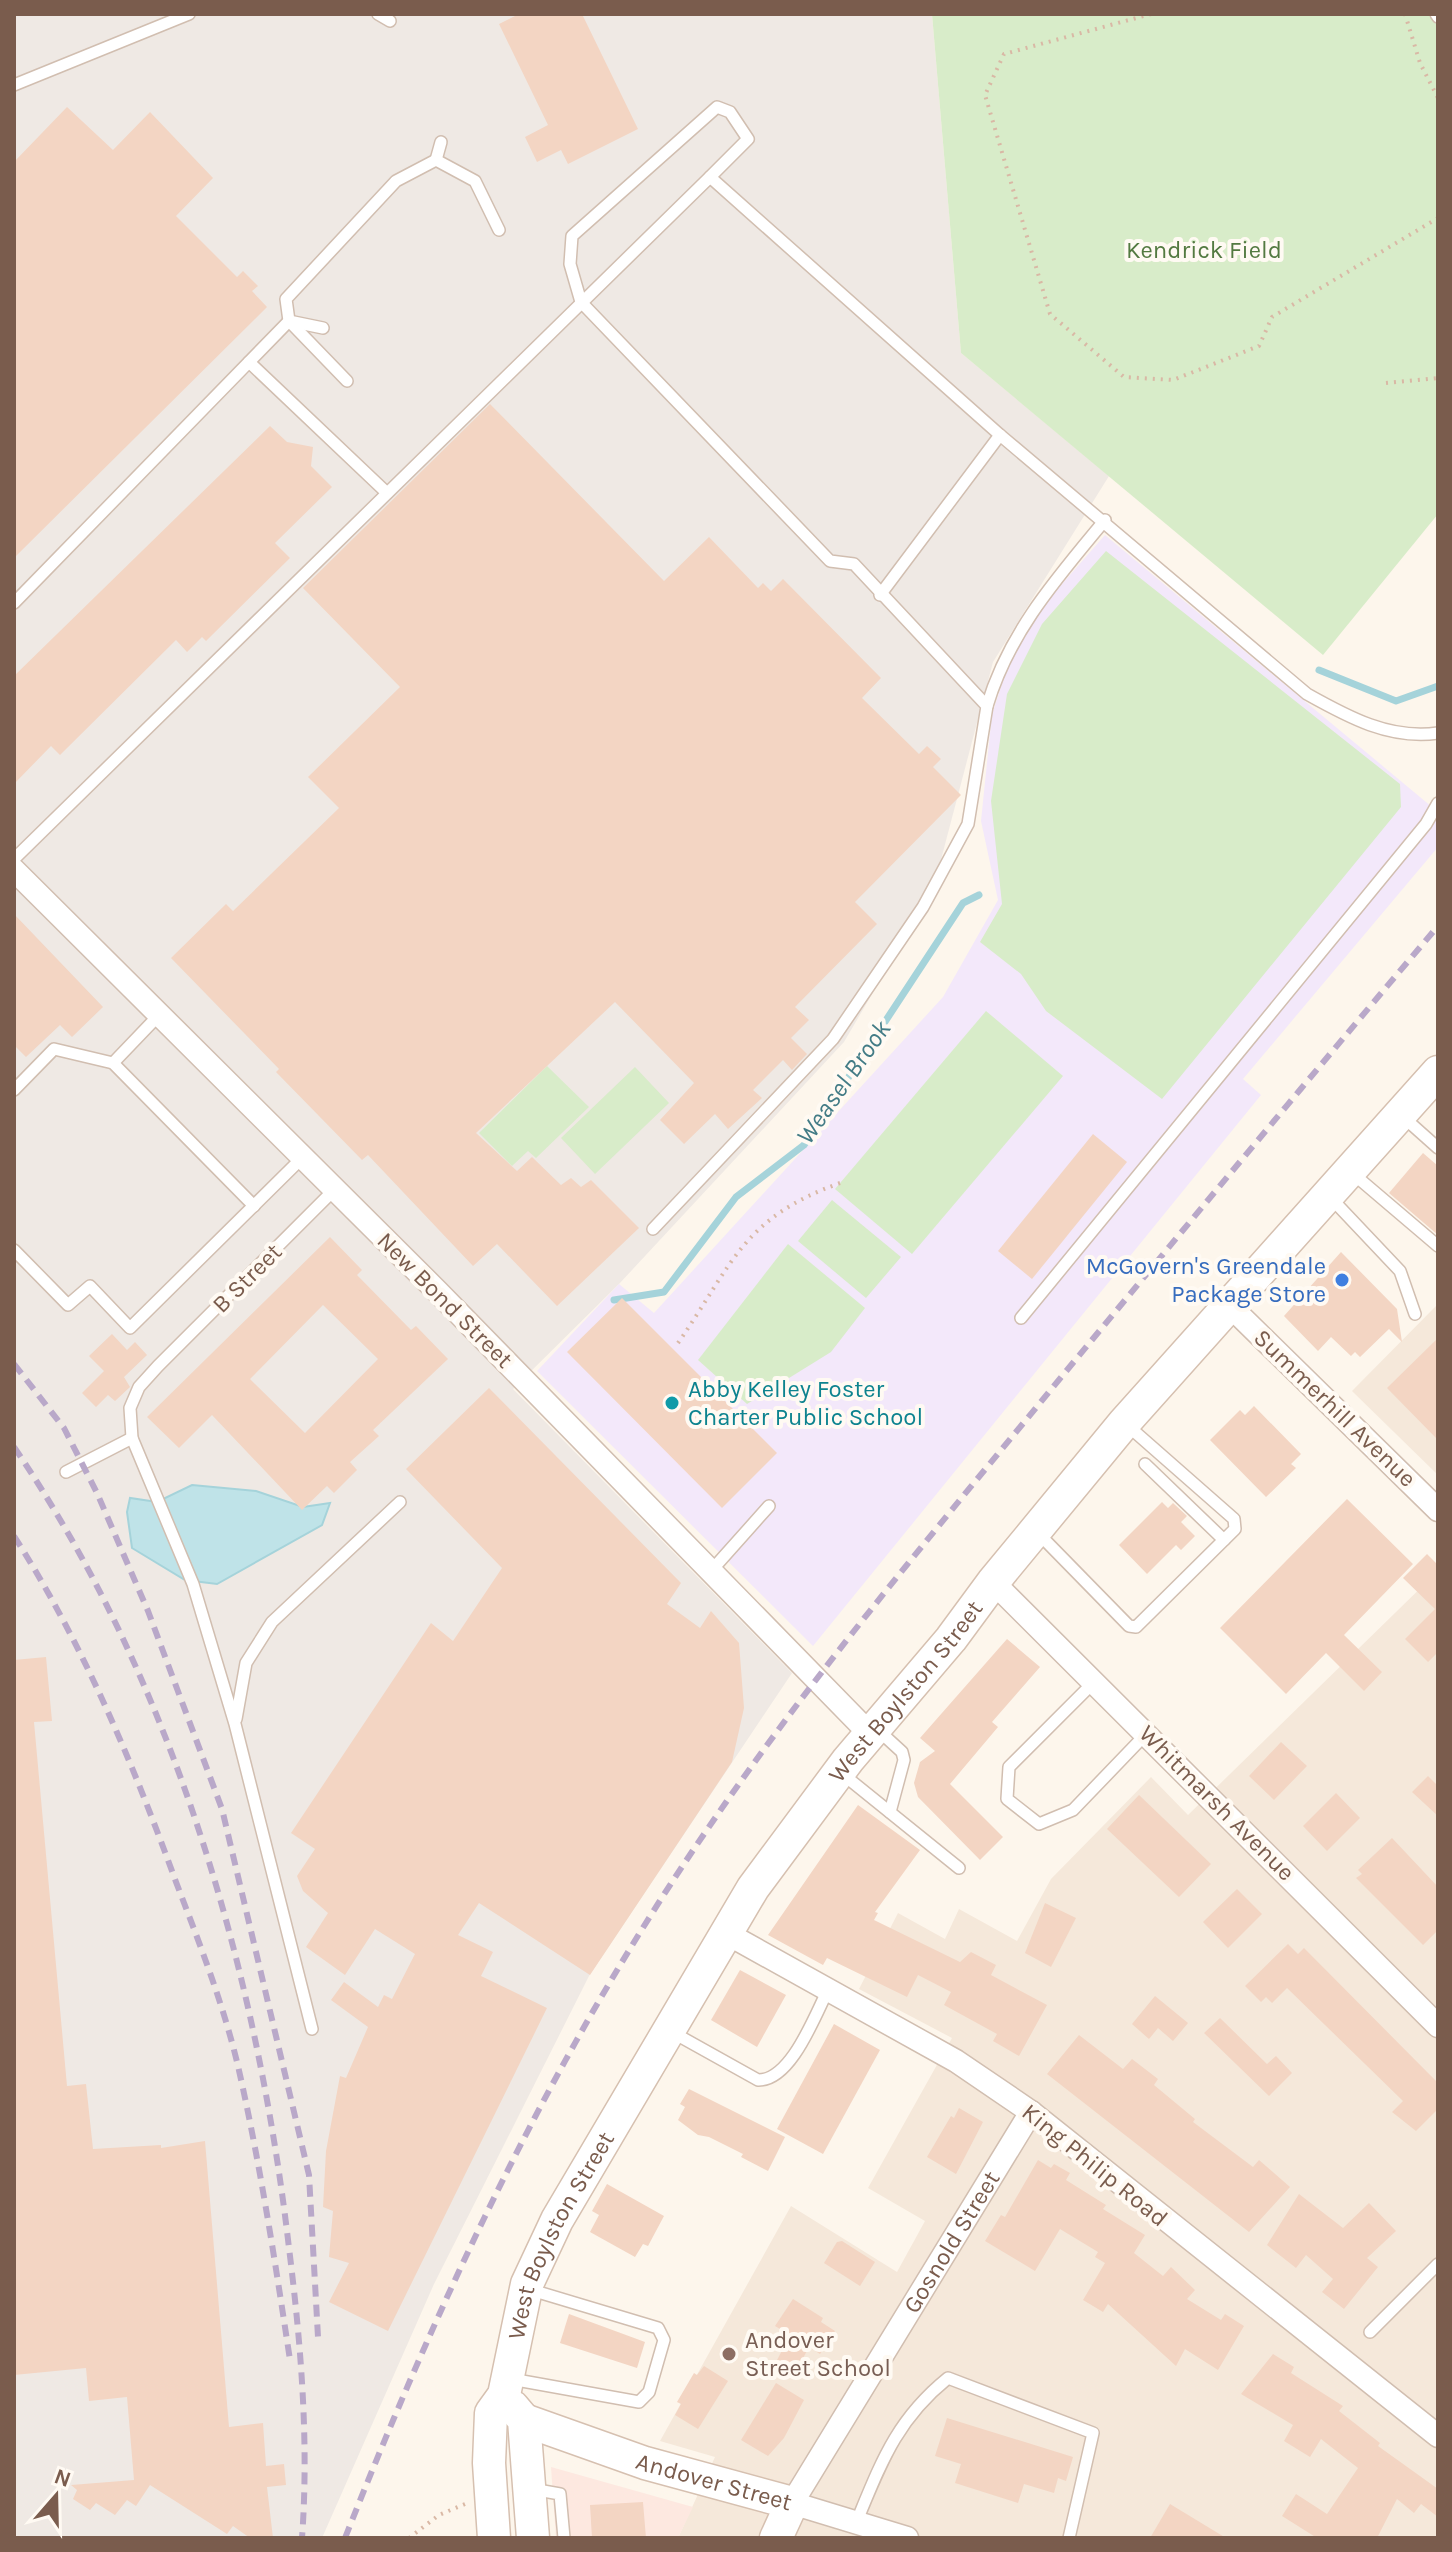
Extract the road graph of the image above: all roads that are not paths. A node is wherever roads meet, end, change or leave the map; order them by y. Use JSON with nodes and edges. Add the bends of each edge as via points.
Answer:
{"nodes":[{"id":1,"x":189,"y":14,"type":"edge"},
{"id":2,"x":378,"y":14,"type":"edge"},
{"id":3,"x":390,"y":21,"type":"dead end"},
{"id":4,"x":14,"y":85,"type":"edge"},
{"id":5,"x":441,"y":142,"type":"dead end"},
{"id":6,"x":436,"y":160,"type":"junction"},
{"id":7,"x":710,"y":177,"type":"junction"},
{"id":8,"x":499,"y":230,"type":"dead end"},
{"id":9,"x":581,"y":302,"type":"junction"},
{"id":10,"x":289,"y":321,"type":"junction"},
{"id":11,"x":323,"y":328,"type":"dead end"},
{"id":12,"x":249,"y":362,"type":"junction"},
{"id":13,"x":347,"y":381,"type":"dead end"},
{"id":14,"x":1000,"y":435,"type":"junction"},
{"id":15,"x":387,"y":493,"type":"junction"},
{"id":16,"x":1105,"y":520,"type":"junction"},
{"id":17,"x":880,"y":595,"type":"junction"},
{"id":18,"x":14,"y":603,"type":"edge"},
{"id":19,"x":987,"y":706,"type":"junction"},
{"id":20,"x":1438,"y":733,"type":"edge"},
{"id":21,"x":1438,"y":803,"type":"edge"},
{"id":22,"x":14,"y":859,"type":"edge"},
{"id":23,"x":14,"y":870,"type":"edge"},
{"id":24,"x":159,"y":1015,"type":"junction"},
{"id":25,"x":113,"y":1063,"type":"junction"},
{"id":26,"x":1438,"y":1072,"type":"edge"},
{"id":27,"x":14,"y":1090,"type":"edge"},
{"id":28,"x":1401,"y":1114,"type":"junction"},
{"id":29,"x":1436,"y":1144,"type":"edge"},
{"id":30,"x":303,"y":1157,"type":"junction"},
{"id":31,"x":1350,"y":1172,"type":"junction"},
{"id":32,"x":335,"y":1189,"type":"junction"},
{"id":33,"x":1329,"y":1196,"type":"junction"},
{"id":34,"x":254,"y":1206,"type":"junction"},
{"id":35,"x":653,"y":1229,"type":"dead end"},
{"id":36,"x":1438,"y":1246,"type":"edge"},
{"id":37,"x":14,"y":1250,"type":"edge"},
{"id":38,"x":1231,"y":1307,"type":"junction"},
{"id":39,"x":1415,"y":1314,"type":"dead end"},
{"id":40,"x":1021,"y":1318,"type":"dead end"},
{"id":41,"x":1124,"y":1423,"type":"junction"},
{"id":42,"x":132,"y":1438,"type":"junction"},
{"id":43,"x":1145,"y":1464,"type":"dead end"},
{"id":44,"x":66,"y":1472,"type":"dead end"},
{"id":45,"x":400,"y":1502,"type":"dead end"},
{"id":46,"x":769,"y":1506,"type":"dead end"},
{"id":47,"x":1438,"y":1510,"type":"edge"},
{"id":48,"x":1035,"y":1531,"type":"junction"},
{"id":49,"x":1224,"y":1540,"type":"junction"},
{"id":50,"x":711,"y":1571,"type":"junction"},
{"id":51,"x":993,"y":1582,"type":"junction"},
{"id":52,"x":1094,"y":1682,"type":"junction"},
{"id":53,"x":235,"y":1724,"type":"junction"},
{"id":54,"x":873,"y":1731,"type":"junction"},
{"id":55,"x":1147,"y":1734,"type":"junction"},
{"id":56,"x":840,"y":1771,"type":"junction"},
{"id":57,"x":890,"y":1812,"type":"junction"},
{"id":58,"x":959,"y":1868,"type":"dead end"},
{"id":59,"x":726,"y":1933,"type":"junction"},
{"id":60,"x":828,"y":1990,"type":"junction"},
{"id":61,"x":1438,"y":2026,"type":"edge"},
{"id":62,"x":312,"y":2029,"type":"dead end"},
{"id":63,"x":669,"y":2031,"type":"junction"},
{"id":64,"x":1031,"y":2112,"type":"junction"},
{"id":65,"x":1438,"y":2264,"type":"edge"},
{"id":66,"x":525,"y":2288,"type":"junction"},
{"id":67,"x":1370,"y":2332,"type":"dead end"},
{"id":68,"x":505,"y":2386,"type":"junction"},
{"id":69,"x":524,"y":2420,"type":"junction"},
{"id":70,"x":1438,"y":2436,"type":"edge"},
{"id":71,"x":528,"y":2489,"type":"junction"},
{"id":72,"x":792,"y":2503,"type":"junction"},
{"id":73,"x":856,"y":2523,"type":"junction"},
{"id":74,"x":494,"y":2538,"type":"edge"},
{"id":75,"x":533,"y":2538,"type":"edge"},
{"id":76,"x":564,"y":2538,"type":"edge"},
{"id":77,"x":776,"y":2538,"type":"edge"},
{"id":78,"x":907,"y":2538,"type":"edge"},
{"id":79,"x":1069,"y":2538,"type":"edge"}],
"edges":[{"from":1,"to":4,"type":"lane"},
{"from":2,"to":3,"type":"lane"},
{"from":5,"to":6,"type":"lane"},
{"from":6,"to":8,"type":"lane","via":[[475,181]]},
{"from":6,"to":10,"type":"lane","via":[[396,181],[286,299]]},
{"from":7,"to":9,"type":"lane"},
{"from":7,"to":9,"type":"lane","via":[[748,139],[730,112],[717,107],[572,236],[570,264]]},
{"from":7,"to":14,"type":"lane"},
{"from":9,"to":15,"type":"lane"},
{"from":9,"to":17,"type":"lane","via":[[830,561],[854,564]]},
{"from":10,"to":11,"type":"lane"},
{"from":10,"to":12,"type":"lane"},
{"from":10,"to":13,"type":"lane"},
{"from":12,"to":15,"type":"lane"},
{"from":12,"to":18,"type":"lane"},
{"from":14,"to":16,"type":"lane"},
{"from":14,"to":17,"type":"lane"},
{"from":15,"to":22,"type":"lane"},
{"from":16,"to":19,"type":"lane","via":[[1018,632],[996,673]]},
{"from":16,"to":20,"type":"lane","via":[[1307,694],[1367,724],[1408,735]]},
{"from":17,"to":19,"type":"lane"},
{"from":19,"to":35,"type":"lane","via":[[968,824],[923,907],[833,1039]]},
{"from":21,"to":40,"type":"lane"},
{"from":23,"to":24,"type":"street","name":"New Bond Street"},
{"from":24,"to":25,"type":"lane"},
{"from":24,"to":30,"type":"street","name":"New Bond Street"},
{"from":25,"to":27,"type":"lane","via":[[54,1049]]},
{"from":25,"to":34,"type":"lane"},
{"from":26,"to":28,"type":"main road","name":"West Boylston Street"},
{"from":28,"to":29,"type":"lane"},
{"from":28,"to":31,"type":"main road","name":"West Boylston Street"},
{"from":30,"to":32,"type":"street","name":"New Bond Street"},
{"from":30,"to":34,"type":"lane"},
{"from":31,"to":33,"type":"main road","name":"West Boylston Street"},
{"from":31,"to":36,"type":"lane"},
{"from":32,"to":42,"type":"lane","name":"B Street","via":[[139,1387],[130,1408]]},
{"from":32,"to":50,"type":"street","name":"New Bond Street"},
{"from":33,"to":38,"type":"main road","name":"West Boylston Street"},
{"from":33,"to":39,"type":"lane","via":[[1400,1271]]},
{"from":34,"to":37,"type":"lane","via":[[130,1328],[90,1286],[68,1305]]},
{"from":38,"to":41,"type":"main road","name":"West Boylston Street"},
{"from":38,"to":47,"type":"street","name":"Summerhill Avenue"},
{"from":41,"to":48,"type":"main road","name":"West Boylston Street"},
{"from":41,"to":49,"type":"lane","via":[[1234,1519],[1235,1529]]},
{"from":42,"to":44,"type":"lane"},
{"from":42,"to":53,"type":"lane","via":[[193,1584]]},
{"from":43,"to":49,"type":"lane"},
{"from":45,"to":53,"type":"lane","via":[[272,1622],[246,1663]]},
{"from":46,"to":50,"type":"lane"},
{"from":48,"to":49,"type":"lane","via":[[1129,1626],[1136,1627]]},
{"from":48,"to":51,"type":"main road","name":"West Boylston Street"},
{"from":50,"to":54,"type":"street","name":"New Bond Street"},
{"from":51,"to":52,"type":"street","name":"Whitmarsh Avenue"},
{"from":51,"to":54,"type":"main road","name":"West Boylston Street"},
{"from":52,"to":55,"type":"street","name":"Whitmarsh Avenue"},
{"from":52,"to":55,"type":"lane","via":[[1009,1767],[1007,1799],[1039,1824],[1073,1810]]},
{"from":53,"to":62,"type":"lane"},
{"from":54,"to":56,"type":"main road","name":"West Boylston Street"},
{"from":54,"to":57,"type":"lane","via":[[902,1752],[904,1760]]},
{"from":55,"to":61,"type":"street","name":"Whitmarsh Avenue"},
{"from":56,"to":57,"type":"lane"},
{"from":56,"to":59,"type":"main road","name":"West Boylston Street"},
{"from":57,"to":58,"type":"lane"},
{"from":59,"to":60,"type":"street","name":"King Philip Road"},
{"from":59,"to":63,"type":"main road","name":"West Boylston Street"},
{"from":60,"to":63,"type":"lane","via":[[798,2048],[767,2081]]},
{"from":60,"to":64,"type":"street","name":"King Philip Road","via":[[956,2061]]},
{"from":63,"to":66,"type":"main road","name":"West Boylston Street","via":[[557,2220]]},
{"from":64,"to":70,"type":"street","name":"King Philip Road"},
{"from":64,"to":72,"type":"street","name":"Gosnold Street"},
{"from":65,"to":67,"type":"lane"},
{"from":66,"to":68,"type":"main road","name":"West Boylston Street"},
{"from":66,"to":68,"type":"lane","via":[[658,2328],[664,2340],[649,2392],[639,2402]]},
{"from":68,"to":69,"type":"main road"},
{"from":68,"to":74,"type":"main road","name":"West Boylston Street","via":[[491,2413]]},
{"from":69,"to":71,"type":"main road"},
{"from":69,"to":72,"type":"main road","name":"Andover Street","via":[[645,2463]]},
{"from":71,"to":75,"type":"main road"},
{"from":71,"to":76,"type":"lane","via":[[560,2494]]},
{"from":72,"to":73,"type":"street","name":"Andover Street"},
{"from":72,"to":77,"type":"main road","name":"Gosnold Street"},
{"from":73,"to":78,"type":"street","name":"Andover Street"},
{"from":73,"to":79,"type":"lane","via":[[887,2451],[918,2403],[948,2378],[1093,2433]]}]}
